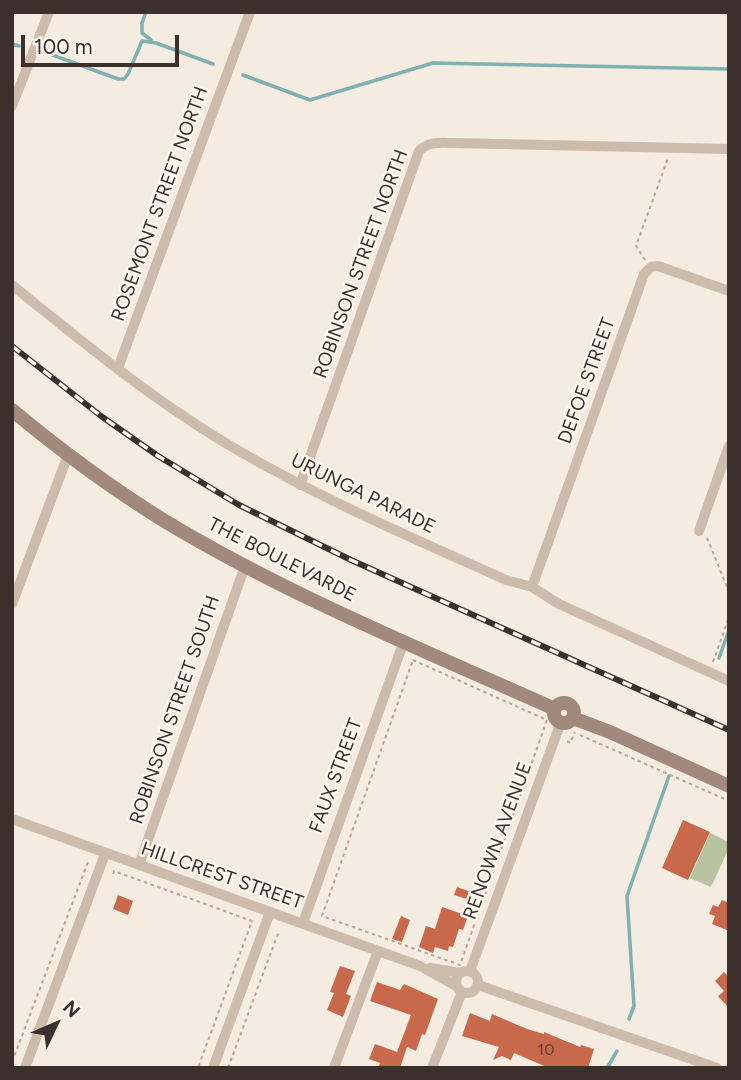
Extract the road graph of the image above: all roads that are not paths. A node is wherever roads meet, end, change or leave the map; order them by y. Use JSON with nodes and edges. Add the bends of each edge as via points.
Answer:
{"nodes":[{"id":1,"x":49,"y":12,"type":"edge"},
{"id":2,"x":250,"y":12,"type":"edge"},
{"id":3,"x":12,"y":106,"type":"edge"},
{"id":4,"x":729,"y":149,"type":"edge"},
{"id":5,"x":12,"y":285,"type":"edge"},
{"id":6,"x":729,"y":291,"type":"edge"},
{"id":7,"x":118,"y":368,"type":"junction"},
{"id":8,"x":12,"y":410,"type":"edge"},
{"id":9,"x":729,"y":446,"type":"edge"},
{"id":10,"x":68,"y":455,"type":"junction"},
{"id":11,"x":300,"y":485,"type":"junction"},
{"id":12,"x":699,"y":531,"type":"road end"},
{"id":13,"x":245,"y":565,"type":"junction"},
{"id":14,"x":532,"y":587,"type":"junction"},
{"id":15,"x":12,"y":604,"type":"edge"},
{"id":16,"x":404,"y":641,"type":"junction"},
{"id":17,"x":729,"y":681,"type":"edge"},
{"id":18,"x":561,"y":721,"type":"junction"},
{"id":19,"x":729,"y":786,"type":"edge"},
{"id":20,"x":12,"y":820,"type":"edge"},
{"id":21,"x":105,"y":853,"type":"junction"},
{"id":22,"x":139,"y":865,"type":"junction"},
{"id":23,"x":270,"y":912,"type":"junction"},
{"id":24,"x":303,"y":923,"type":"junction"},
{"id":25,"x":378,"y":951,"type":"junction"},
{"id":26,"x":420,"y":966,"type":"junction"},
{"id":27,"x":465,"y":972,"type":"junction"},
{"id":28,"x":478,"y":985,"type":"junction"},
{"id":29,"x":459,"y":989,"type":"junction"},
{"id":30,"x":682,"y":1056,"type":"junction"},
{"id":31,"x":25,"y":1068,"type":"edge"},
{"id":32,"x":212,"y":1068,"type":"edge"},
{"id":33,"x":334,"y":1068,"type":"edge"},
{"id":34,"x":432,"y":1068,"type":"edge"},
{"id":35,"x":678,"y":1068,"type":"edge"},
{"id":36,"x":717,"y":1068,"type":"edge"}],
"edges":[{"from":1,"to":3,"type":"street"},
{"from":2,"to":7,"type":"street","name":"ROSEMONT STREET NORTH"},
{"from":4,"to":11,"type":"street","name":"ROBINSON STREET NORTH","via":[[453,143],[423,147]]},
{"from":5,"to":7,"type":"street","name":"URUNGA PARADE"},
{"from":6,"to":14,"type":"street","name":"DEFOE STREET","via":[[663,268],[650,267],[644,274]]},
{"from":7,"to":11,"type":"street","name":"URUNGA PARADE","via":[[180,414]]},
{"from":8,"to":10,"type":"street","name":"THE BOULEVARDE"},
{"from":9,"to":12,"type":"street"},
{"from":10,"to":13,"type":"street","name":"THE BOULEVARDE","via":[[163,520]]},
{"from":10,"to":15,"type":"street"},
{"from":11,"to":14,"type":"street","name":"URUNGA PARADE","via":[[506,580]]},
{"from":13,"to":16,"type":"street","name":"THE BOULEVARDE"},
{"from":13,"to":22,"type":"street","name":"ROBINSON STREET SOUTH"},
{"from":14,"to":17,"type":"street","name":"URUNGA PARADE","via":[[559,604]]},
{"from":16,"to":18,"type":"street","name":"THE BOULEVARDE"},
{"from":16,"to":24,"type":"street","name":"FAUX STREET"},
{"from":18,"to":19,"type":"street","name":"THE BOULEVARDE","via":[[610,732]]},
{"from":18,"to":27,"type":"street","name":"RENOWN AVENUE"},
{"from":20,"to":21,"type":"street","name":"HILLCREST STREET"},
{"from":21,"to":22,"type":"street","name":"HILLCREST STREET"},
{"from":21,"to":31,"type":"street"},
{"from":22,"to":23,"type":"street","name":"HILLCREST STREET"},
{"from":23,"to":24,"type":"street","name":"HILLCREST STREET"},
{"from":23,"to":32,"type":"street"},
{"from":24,"to":25,"type":"street","name":"HILLCREST STREET"},
{"from":25,"to":26,"type":"street","name":"HILLCREST STREET"},
{"from":25,"to":33,"type":"street"},
{"from":26,"to":27,"type":"street","name":"HILLCREST STREET"},
{"from":26,"to":29,"type":"street","name":"HILLCREST STREET"},
{"from":27,"to":28,"type":"street","via":[[478,978]]},
{"from":27,"to":29,"type":"street","via":[[456,978]]},
{"from":28,"to":29,"type":"street","via":[[469,993]]},
{"from":28,"to":30,"type":"street"},
{"from":29,"to":34,"type":"street"},
{"from":30,"to":35,"type":"street"},
{"from":30,"to":36,"type":"street"}]}
